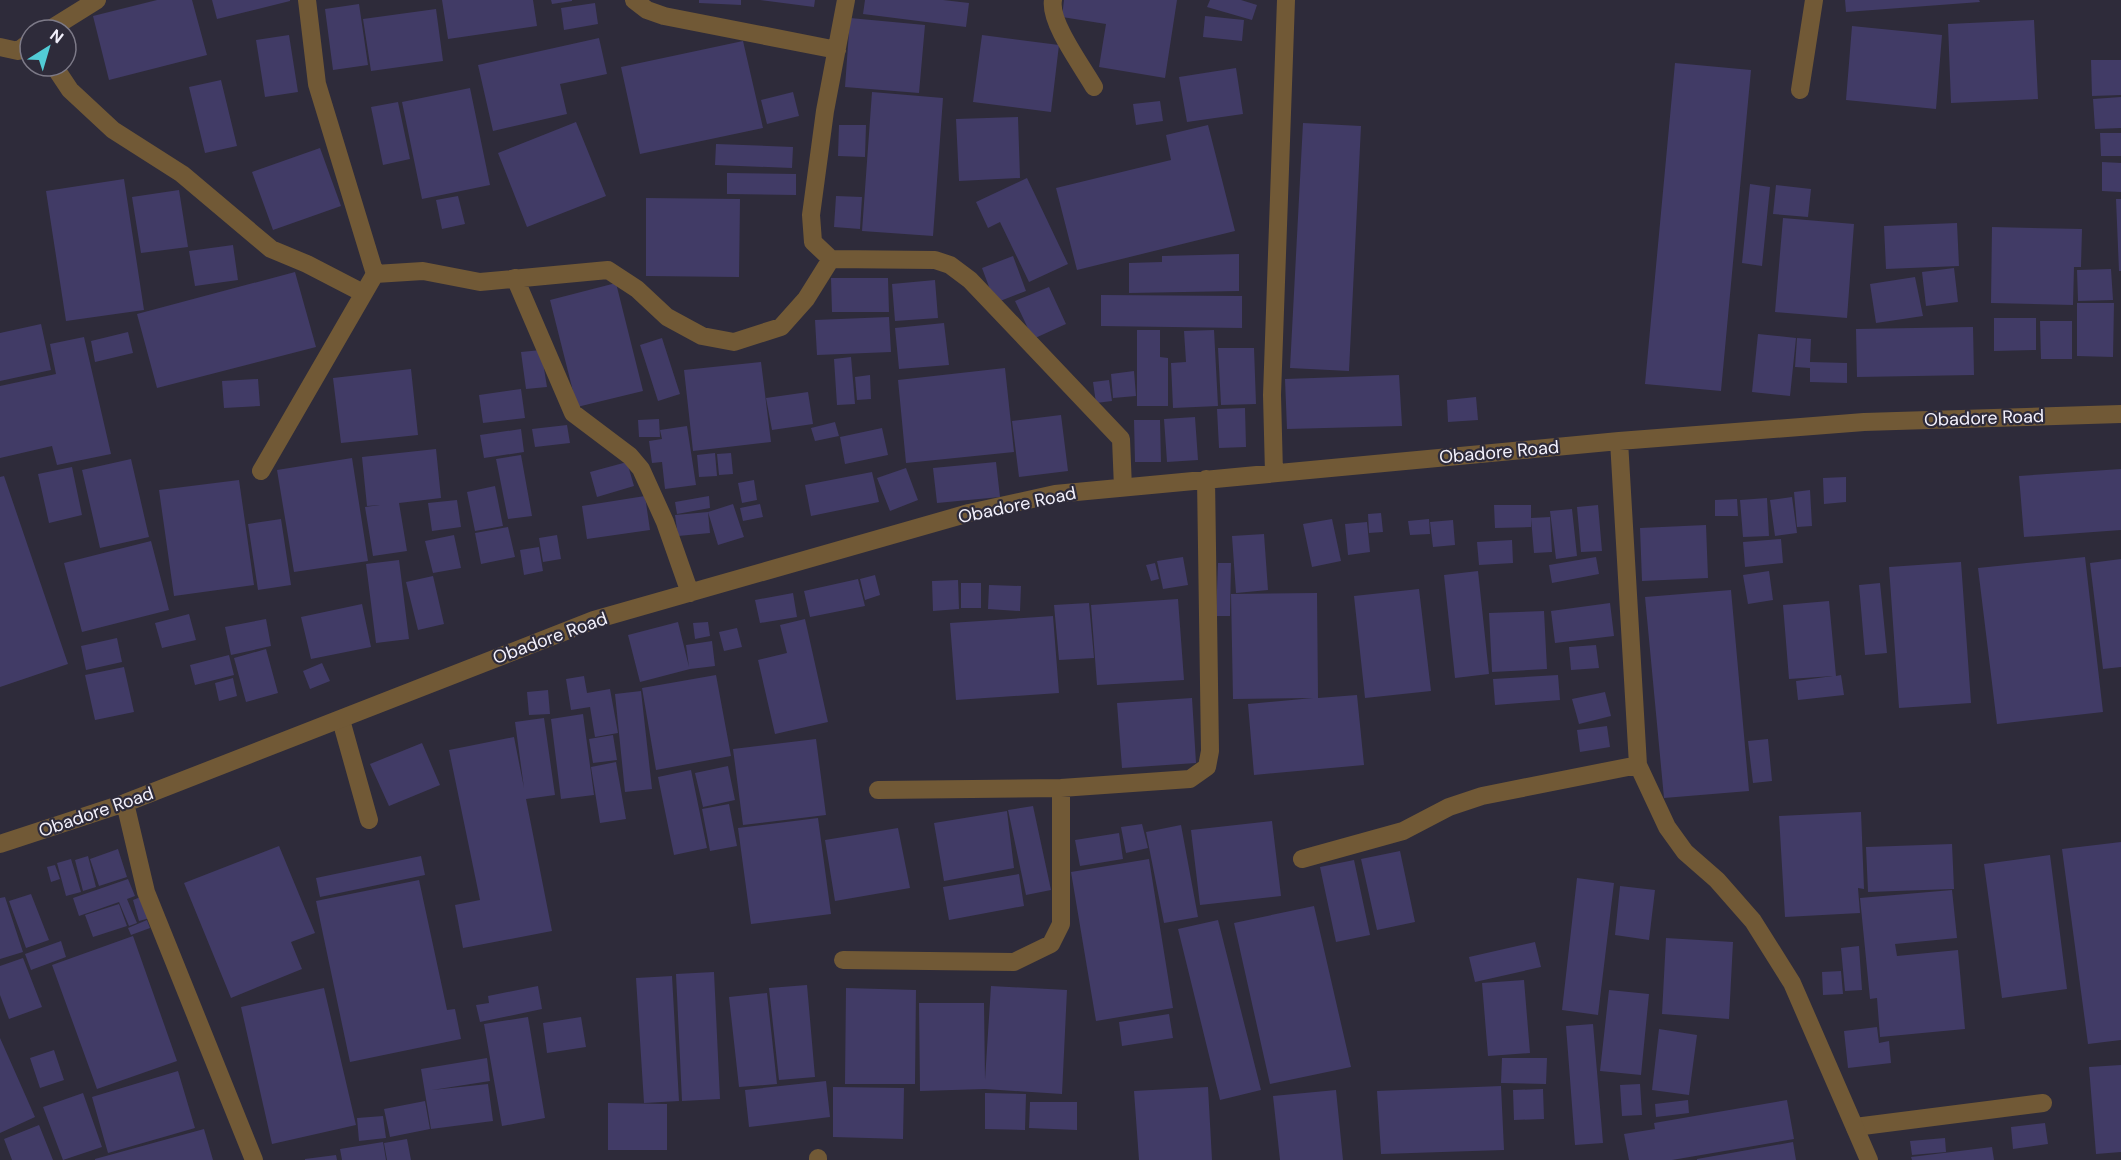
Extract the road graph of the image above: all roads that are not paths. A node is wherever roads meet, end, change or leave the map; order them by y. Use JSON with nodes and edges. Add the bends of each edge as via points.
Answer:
{"nodes":[{"id":1,"x":97,"y":0,"type":"edge"},
{"id":2,"x":307,"y":0,"type":"edge"},
{"id":3,"x":634,"y":0,"type":"edge"},
{"id":4,"x":846,"y":0,"type":"edge"},
{"id":5,"x":1053,"y":0,"type":"edge"},
{"id":6,"x":1286,"y":0,"type":"edge"},
{"id":7,"x":1814,"y":0,"type":"edge"},
{"id":8,"x":68,"y":18,"type":"edge"},
{"id":9,"x":0,"y":47,"type":"edge"},
{"id":10,"x":837,"y":50,"type":"junction"},
{"id":11,"x":18,"y":51,"type":"edge"},
{"id":12,"x":62,"y":78,"type":"edge"},
{"id":13,"x":1094,"y":87,"type":"dead end"},
{"id":14,"x":1800,"y":90,"type":"dead end"},
{"id":15,"x":831,"y":259,"type":"junction"},
{"id":16,"x":375,"y":274,"type":"junction"},
{"id":17,"x":515,"y":278,"type":"junction"},
{"id":18,"x":363,"y":293,"type":"junction"},
{"id":19,"x":2121,"y":414,"type":"edge"},
{"id":20,"x":1619,"y":441,"type":"junction"},
{"id":21,"x":261,"y":471,"type":"dead end"},
{"id":22,"x":1274,"y":473,"type":"junction"},
{"id":23,"x":1206,"y":479,"type":"junction"},
{"id":24,"x":1123,"y":488,"type":"junction"},
{"id":25,"x":690,"y":592,"type":"junction"},
{"id":26,"x":341,"y":720,"type":"junction"},
{"id":27,"x":1638,"y":765,"type":"junction"},
{"id":28,"x":1061,"y":788,"type":"junction"},
{"id":29,"x":878,"y":790,"type":"dead end"},
{"id":30,"x":125,"y":803,"type":"junction"},
{"id":31,"x":369,"y":820,"type":"dead end"},
{"id":32,"x":0,"y":844,"type":"edge"},
{"id":33,"x":1302,"y":859,"type":"dead end"},
{"id":34,"x":843,"y":960,"type":"dead end"},
{"id":35,"x":2043,"y":1103,"type":"dead end"},
{"id":36,"x":1855,"y":1126,"type":"junction"},
{"id":37,"x":254,"y":1160,"type":"edge"},
{"id":38,"x":1869,"y":1160,"type":"edge"}],
"edges":[{"from":1,"to":8,"type":"street"},
{"from":2,"to":16,"type":"street","via":[[316,84]]},
{"from":3,"to":10,"type":"street","via":[[664,16]]},
{"from":4,"to":10,"type":"street"},
{"from":5,"to":13,"type":"street","via":[[1056,25]]},
{"from":6,"to":22,"type":"street","via":[[1272,395]]},
{"from":7,"to":14,"type":"street"},
{"from":9,"to":11,"type":"street"},
{"from":10,"to":15,"type":"street","via":[[811,215],[813,242]]},
{"from":12,"to":18,"type":"street","via":[[113,130],[182,174],[271,249]]},
{"from":15,"to":17,"type":"street","via":[[806,300],[781,327],[734,342],[702,336],[667,317],[608,270]]},
{"from":15,"to":24,"type":"street","via":[[935,260],[950,265],[970,280],[1121,439]]},
{"from":16,"to":17,"type":"street","via":[[423,271],[480,282]]},
{"from":16,"to":18,"type":"street"},
{"from":17,"to":25,"type":"street","via":[[573,413],[630,456],[641,469],[666,522]]},
{"from":18,"to":21,"type":"street"},
{"from":19,"to":20,"type":"street","name":"Obadore Road","via":[[1864,422]]},
{"from":20,"to":22,"type":"street","name":"Obadore Road"},
{"from":20,"to":27,"type":"street"},
{"from":22,"to":23,"type":"street","name":"Obadore Road"},
{"from":23,"to":24,"type":"street","name":"Obadore Road"},
{"from":23,"to":28,"type":"street","via":[[1210,751],[1207,767],[1190,779]]},
{"from":24,"to":25,"type":"street","name":"Obadore Road","via":[[1055,494],[969,513]]},
{"from":25,"to":26,"type":"street","name":"Obadore Road","via":[[594,620]]},
{"from":26,"to":30,"type":"street","name":"Obadore Road"},
{"from":26,"to":31,"type":"street"},
{"from":27,"to":33,"type":"street","via":[[1482,796],[1449,807],[1403,831]]},
{"from":27,"to":36,"type":"street","via":[[1667,827],[1685,852],[1717,880],[1753,921],[1791,983]]},
{"from":28,"to":29,"type":"street"},
{"from":28,"to":34,"type":"street","via":[[1061,924],[1051,944],[1014,962]]},
{"from":30,"to":32,"type":"street","name":"Obadore Road"},
{"from":30,"to":37,"type":"street","via":[[146,892]]},
{"from":35,"to":36,"type":"street"},
{"from":36,"to":38,"type":"street"}]}
